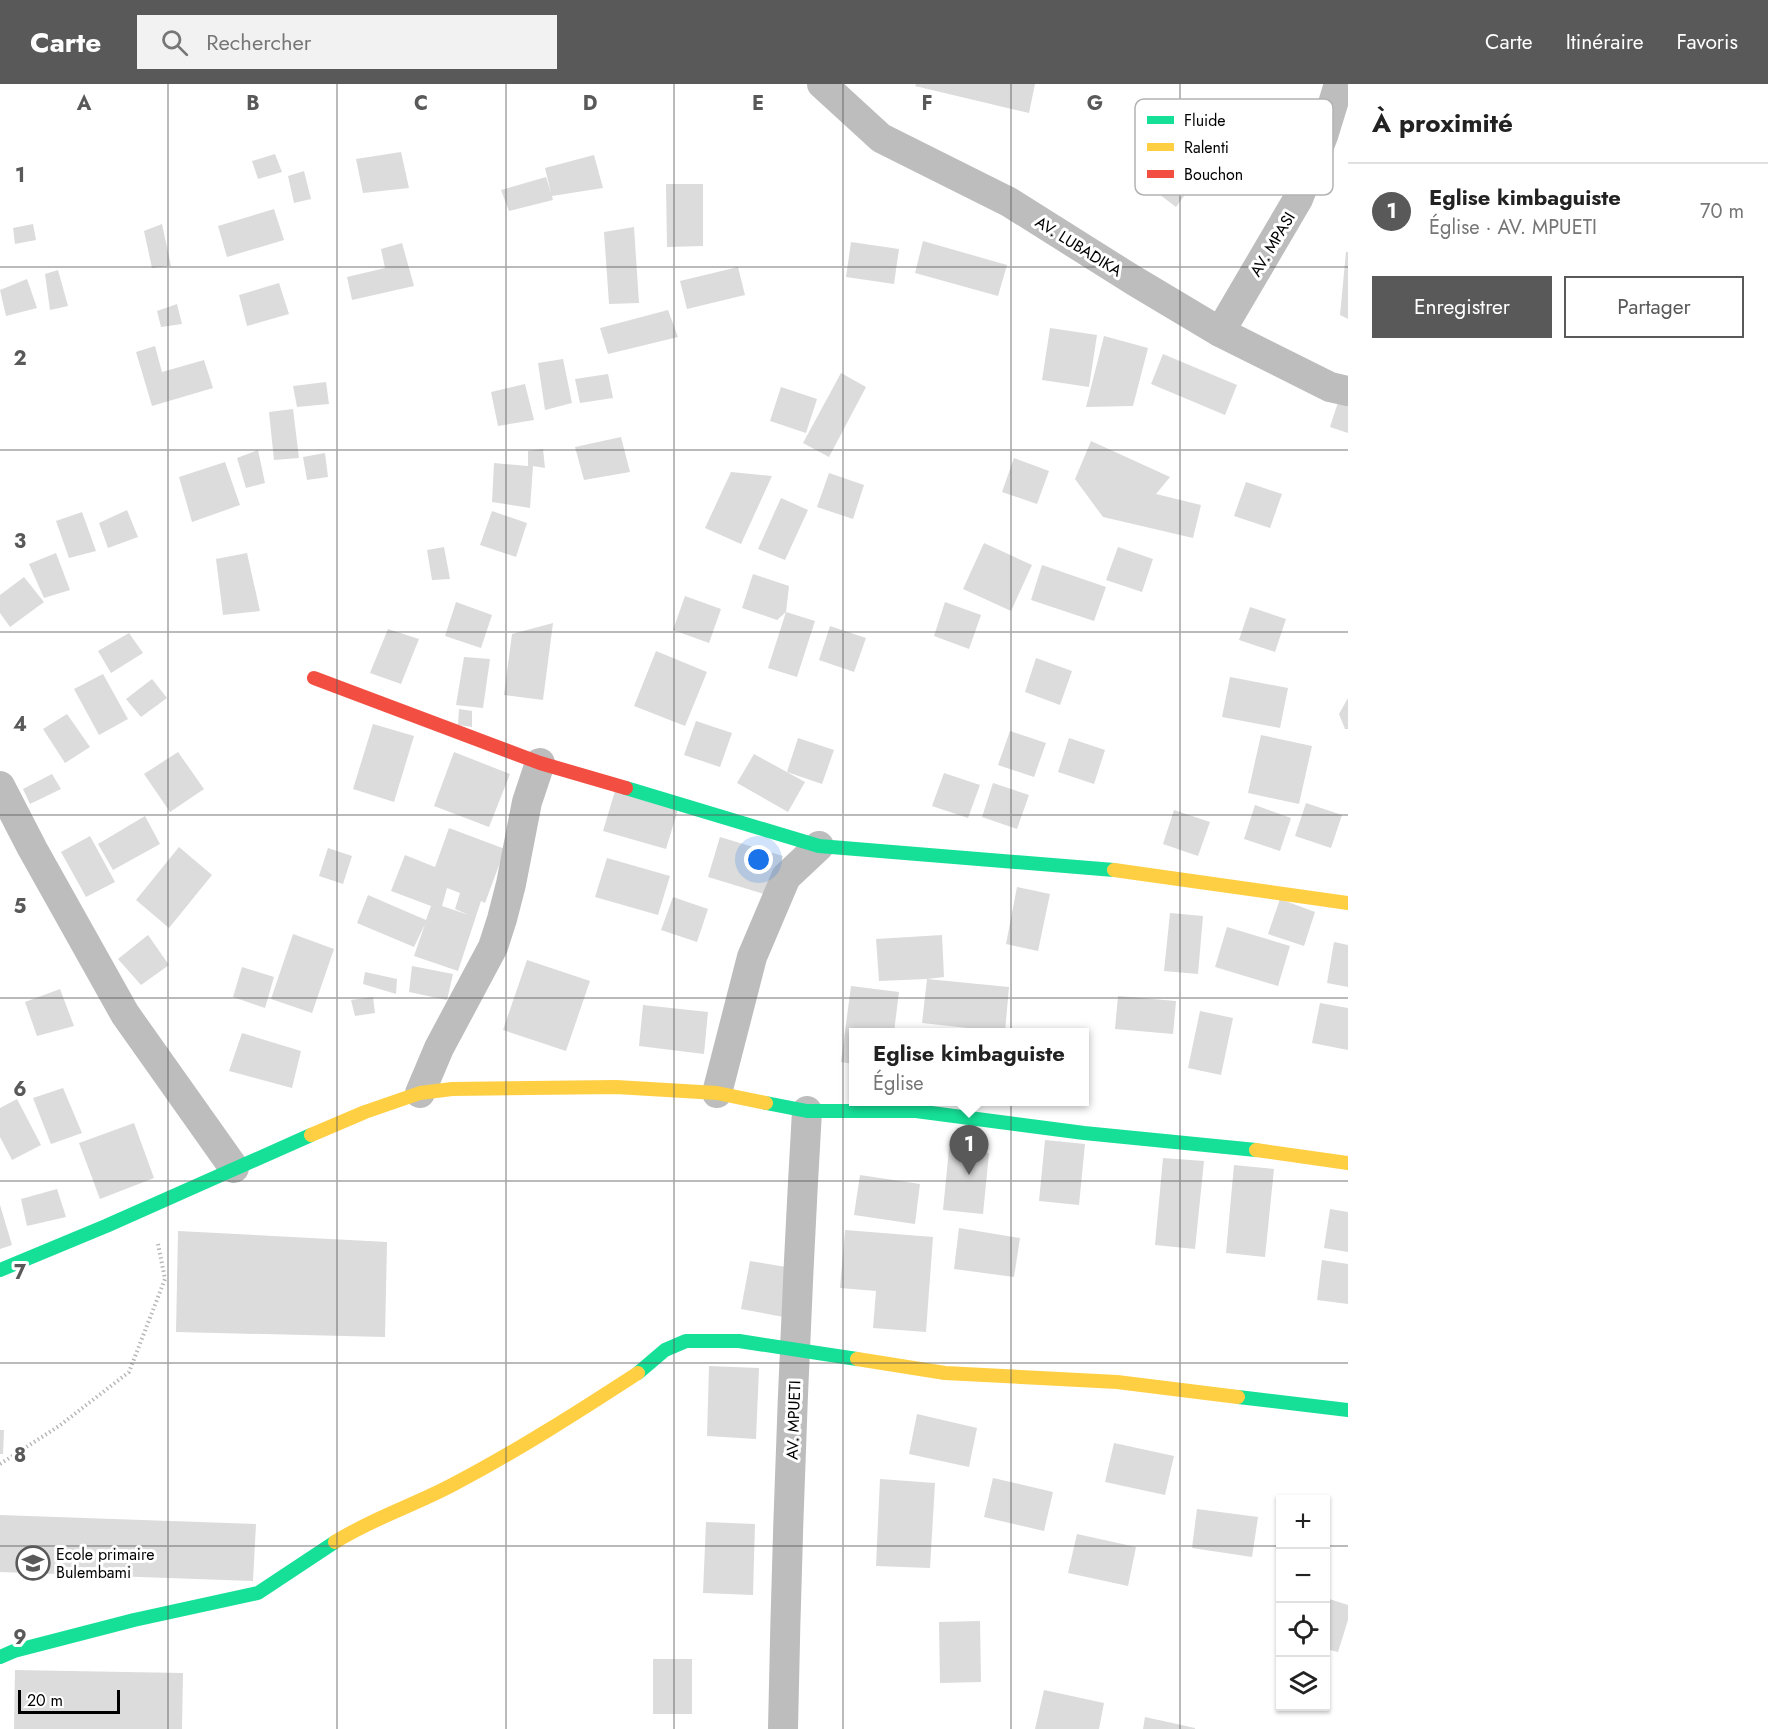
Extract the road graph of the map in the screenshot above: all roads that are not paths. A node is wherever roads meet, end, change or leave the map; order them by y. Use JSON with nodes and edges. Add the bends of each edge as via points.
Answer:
{"nodes":[{"id":1,"x":822,"y":84,"type":"edge"},
{"id":2,"x":1339,"y":84,"type":"edge"},
{"id":3,"x":1333,"y":104,"type":"edge"},
{"id":4,"x":1300,"y":195,"type":"edge"},
{"id":5,"x":1220,"y":332,"type":"junction"},
{"id":6,"x":1348,"y":392,"type":"edge"},
{"id":7,"x":314,"y":678,"type":"dead end"},
{"id":8,"x":540,"y":763,"type":"junction"},
{"id":9,"x":0,"y":786,"type":"edge"},
{"id":10,"x":819,"y":846,"type":"junction"},
{"id":11,"x":1348,"y":903,"type":"edge"},
{"id":12,"x":420,"y":1093,"type":"junction"},
{"id":13,"x":717,"y":1093,"type":"junction"},
{"id":14,"x":807,"y":1111,"type":"junction"},
{"id":15,"x":1348,"y":1163,"type":"edge"},
{"id":16,"x":234,"y":1168,"type":"junction"},
{"id":17,"x":0,"y":1270,"type":"edge"},
{"id":18,"x":795,"y":1349,"type":"junction"},
{"id":19,"x":1348,"y":1410,"type":"edge"},
{"id":20,"x":0,"y":1657,"type":"edge"},
{"id":21,"x":783,"y":1729,"type":"edge"}],
"edges":[{"from":1,"to":5,"type":"street","name":"AV. LUBADIKA","via":[[881,138],[1009,202]]},
{"from":2,"to":3,"type":"street","name":"AV. MPASI"},
{"from":4,"to":5,"type":"street","name":"AV. MPASI"},
{"from":5,"to":6,"type":"street","name":"AV. LUBADIKA","via":[[1330,387]]},
{"from":7,"to":8,"type":"street"},
{"from":8,"to":10,"type":"street"},
{"from":8,"to":12,"type":"street","via":[[493,946]]},
{"from":9,"to":16,"type":"street","via":[[125,1014]]},
{"from":10,"to":11,"type":"street","via":[[1115,870]]},
{"from":10,"to":13,"type":"street","via":[[786,877],[752,957]]},
{"from":12,"to":13,"type":"street","via":[[452,1089],[616,1087]]},
{"from":12,"to":16,"type":"street"},
{"from":13,"to":14,"type":"street"},
{"from":14,"to":15,"type":"street","via":[[916,1111]]},
{"from":14,"to":18,"type":"street","name":"AV. MPUETI"},
{"from":16,"to":17,"type":"street"},
{"from":18,"to":19,"type":"street","via":[[945,1373],[1117,1382]]},
{"from":18,"to":20,"type":"street","via":[[739,1341],[686,1341],[665,1350],[588,1406],[453,1485],[354,1530],[258,1593],[123,1623]]},
{"from":18,"to":21,"type":"street","name":"AV. MPUETI"}]}
